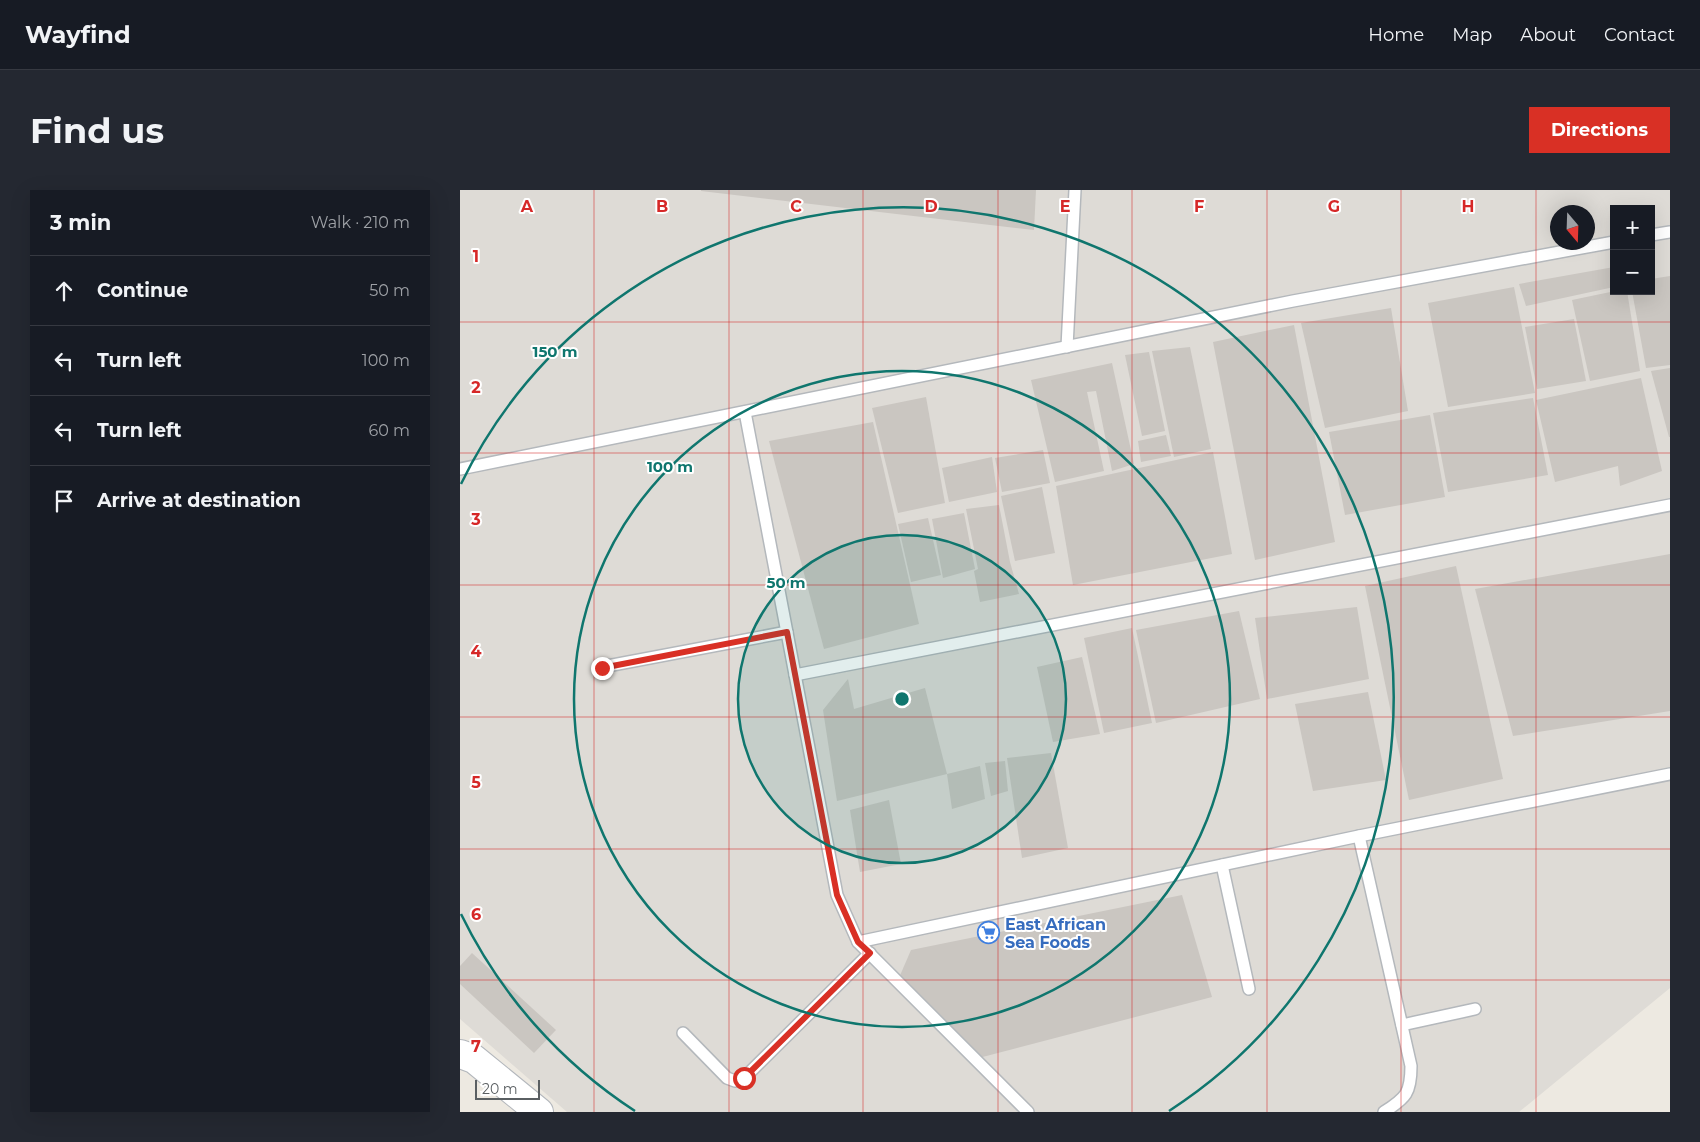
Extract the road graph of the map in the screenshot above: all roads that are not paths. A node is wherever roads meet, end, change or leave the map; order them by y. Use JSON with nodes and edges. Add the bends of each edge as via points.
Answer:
{"nodes":[{"id":1,"x":1075,"y":190,"type":"edge"},
{"id":2,"x":1670,"y":232,"type":"edge"},
{"id":3,"x":1655,"y":234,"type":"edge"},
{"id":4,"x":1610,"y":243,"type":"edge"},
{"id":5,"x":1067,"y":347,"type":"junction"},
{"id":6,"x":745,"y":412,"type":"junction"},
{"id":7,"x":460,"y":469,"type":"edge"},
{"id":8,"x":1670,"y":505,"type":"edge"},
{"id":9,"x":787,"y":632,"type":"junction"},
{"id":10,"x":602,"y":668,"type":"dead end"},
{"id":11,"x":796,"y":675,"type":"junction"},
{"id":12,"x":1670,"y":774,"type":"edge"},
{"id":13,"x":1359,"y":836,"type":"junction"},
{"id":14,"x":1222,"y":865,"type":"junction"},
{"id":15,"x":858,"y":942,"type":"junction"},
{"id":16,"x":870,"y":953,"type":"junction"},
{"id":17,"x":1249,"y":989,"type":"dead end"},
{"id":18,"x":1475,"y":1010,"type":"dead end"},
{"id":19,"x":1402,"y":1026,"type":"junction"},
{"id":20,"x":682,"y":1033,"type":"dead end"},
{"id":21,"x":460,"y":1054,"type":"edge"},
{"id":22,"x":539,"y":1112,"type":"edge"},
{"id":23,"x":1028,"y":1112,"type":"edge"},
{"id":24,"x":1384,"y":1112,"type":"edge"}],
"edges":[{"from":1,"to":5,"type":"lane"},
{"from":2,"to":3,"type":"lane"},
{"from":4,"to":5,"type":"lane","via":[[1293,301]]},
{"from":5,"to":6,"type":"lane"},
{"from":6,"to":7,"type":"lane"},
{"from":6,"to":9,"type":"lane"},
{"from":8,"to":11,"type":"lane"},
{"from":9,"to":10,"type":"lane"},
{"from":9,"to":11,"type":"lane"},
{"from":11,"to":15,"type":"lane","via":[[837,895]]},
{"from":12,"to":13,"type":"lane"},
{"from":13,"to":14,"type":"lane"},
{"from":13,"to":19,"type":"lane"},
{"from":14,"to":15,"type":"lane"},
{"from":14,"to":17,"type":"lane"},
{"from":15,"to":16,"type":"lane"},
{"from":16,"to":20,"type":"lane","via":[[744,1078],[727,1078]]},
{"from":16,"to":23,"type":"lane"},
{"from":18,"to":19,"type":"lane"},
{"from":19,"to":24,"type":"lane","via":[[1411,1080],[1408,1094]]},
{"from":21,"to":22,"type":"main road","via":[[474,1059]]}]}
